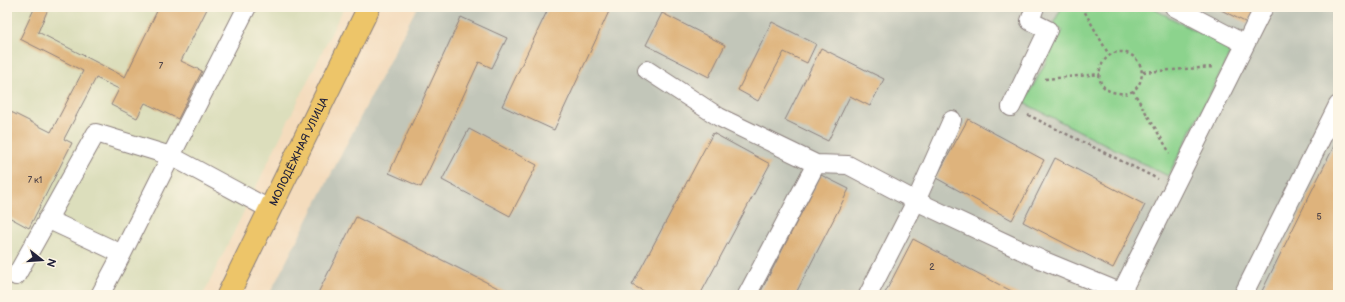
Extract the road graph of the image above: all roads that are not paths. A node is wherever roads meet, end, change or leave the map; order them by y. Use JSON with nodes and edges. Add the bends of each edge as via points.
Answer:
{"nodes":[{"id":1,"x":247,"y":7,"type":"edge"},
{"id":2,"x":369,"y":7,"type":"edge"},
{"id":3,"x":1035,"y":7,"type":"edge"},
{"id":4,"x":1174,"y":7,"type":"edge"},
{"id":5,"x":1264,"y":7,"type":"edge"},
{"id":6,"x":1245,"y":44,"type":"junction"},
{"id":7,"x":647,"y":70,"type":"dead end"},
{"id":8,"x":1338,"y":105,"type":"edge"},
{"id":9,"x":1011,"y":107,"type":"road end"},
{"id":10,"x":952,"y":120,"type":"dead end"},
{"id":11,"x":171,"y":156,"type":"junction"},
{"id":12,"x":816,"y":164,"type":"junction"},
{"id":13,"x":916,"y":202,"type":"junction"},
{"id":14,"x":270,"y":210,"type":"junction"},
{"id":15,"x":47,"y":219,"type":"junction"},
{"id":16,"x":122,"y":254,"type":"junction"},
{"id":17,"x":16,"y":276,"type":"dead end"},
{"id":18,"x":1123,"y":294,"type":"edge"},
{"id":19,"x":100,"y":295,"type":"edge"},
{"id":20,"x":228,"y":295,"type":"edge"},
{"id":21,"x":747,"y":295,"type":"edge"},
{"id":22,"x":868,"y":295,"type":"edge"},
{"id":23,"x":1243,"y":295,"type":"edge"}],
"edges":[{"from":1,"to":11,"type":"street"},
{"from":2,"to":14,"type":"main road","name":"МОЛОДЁЖНАЯ УЛИЦА"},
{"from":3,"to":9,"type":"street","via":[[1030,21],[1048,30]]},
{"from":4,"to":6,"type":"street"},
{"from":5,"to":6,"type":"street"},
{"from":6,"to":18,"type":"street"},
{"from":7,"to":12,"type":"street","via":[[719,117]]},
{"from":8,"to":23,"type":"street"},
{"from":10,"to":13,"type":"street"},
{"from":11,"to":14,"type":"street"},
{"from":11,"to":15,"type":"street","via":[[96,133]]},
{"from":11,"to":16,"type":"street"},
{"from":12,"to":13,"type":"street","via":[[848,165]]},
{"from":12,"to":21,"type":"street"},
{"from":13,"to":18,"type":"street"},
{"from":13,"to":22,"type":"street"},
{"from":14,"to":20,"type":"main road","name":"МОЛОДЁЖНАЯ УЛИЦА"},
{"from":15,"to":16,"type":"street"},
{"from":15,"to":17,"type":"street"},
{"from":16,"to":19,"type":"street"}]}
